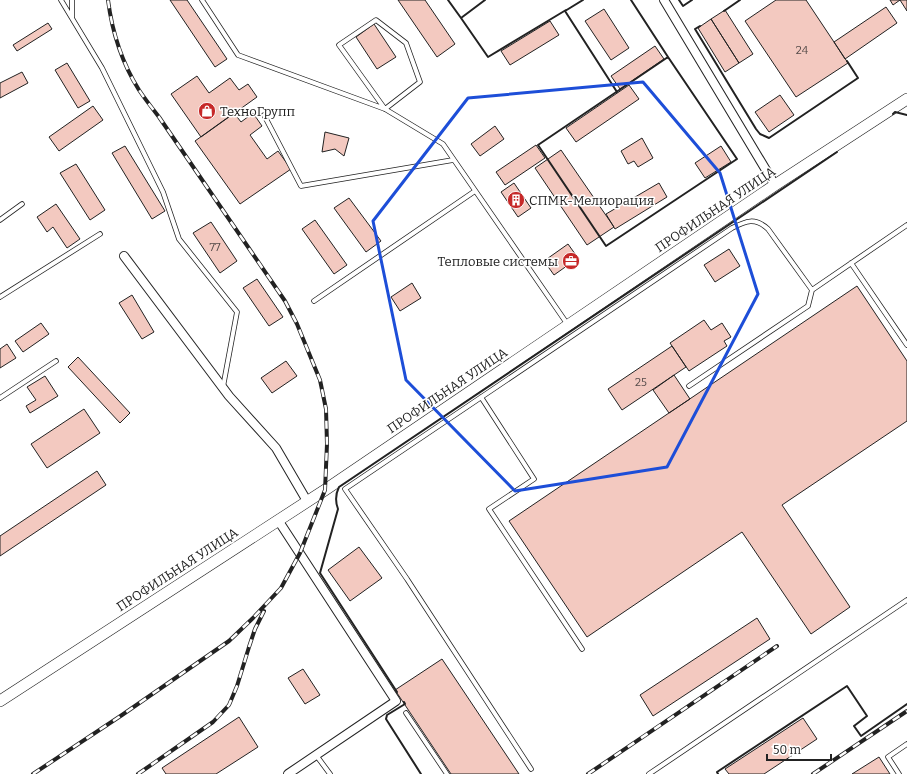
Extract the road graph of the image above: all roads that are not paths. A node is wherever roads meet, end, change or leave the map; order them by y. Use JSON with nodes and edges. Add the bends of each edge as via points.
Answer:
{"nodes":[{"id":1,"x":61,"y":0,"type":"edge"},
{"id":2,"x":72,"y":0,"type":"edge"},
{"id":3,"x":202,"y":0,"type":"edge"},
{"id":4,"x":664,"y":0,"type":"edge"},
{"id":5,"x":72,"y":19,"type":"junction"},
{"id":6,"x":907,"y":99,"type":"edge"},
{"id":7,"x":385,"y":110,"type":"junction"},
{"id":8,"x":264,"y":115,"type":"dead end"},
{"id":9,"x":453,"y":160,"type":"junction"},
{"id":10,"x":775,"y":185,"type":"junction"},
{"id":11,"x":475,"y":191,"type":"junction"},
{"id":12,"x":22,"y":204,"type":"dead end"},
{"id":13,"x":0,"y":220,"type":"edge"},
{"id":14,"x":907,"y":225,"type":"edge"},
{"id":15,"x":100,"y":234,"type":"dead end"},
{"id":16,"x":124,"y":256,"type":"dead end"},
{"id":17,"x":851,"y":263,"type":"junction"},
{"id":18,"x":812,"y":290,"type":"junction"},
{"id":19,"x":0,"y":297,"type":"edge"},
{"id":20,"x":314,"y":301,"type":"dead end"},
{"id":21,"x":568,"y":325,"type":"junction"},
{"id":22,"x":907,"y":345,"type":"edge"},
{"id":23,"x":56,"y":361,"type":"dead end"},
{"id":24,"x":690,"y":386,"type":"dead end"},
{"id":25,"x":223,"y":388,"type":"junction"},
{"id":26,"x":481,"y":397,"type":"junction"},
{"id":27,"x":0,"y":398,"type":"edge"},
{"id":28,"x":307,"y":501,"type":"junction"},
{"id":29,"x":278,"y":520,"type":"junction"},
{"id":30,"x":907,"y":600,"type":"edge"},
{"id":31,"x":582,"y":649,"type":"dead end"},
{"id":32,"x":0,"y":701,"type":"edge"},
{"id":33,"x":406,"y":713,"type":"dead end"},
{"id":34,"x":907,"y":744,"type":"edge"},
{"id":35,"x":316,"y":755,"type":"junction"},
{"id":36,"x":531,"y":769,"type":"dead end"},
{"id":37,"x":288,"y":774,"type":"edge"},
{"id":38,"x":330,"y":774,"type":"edge"},
{"id":39,"x":447,"y":774,"type":"edge"},
{"id":40,"x":649,"y":774,"type":"edge"},
{"id":41,"x":899,"y":774,"type":"edge"}],
"edges":[{"from":1,"to":5,"type":"lane"},
{"from":2,"to":5,"type":"lane"},
{"from":3,"to":7,"type":"lane","via":[[238,55]]},
{"from":4,"to":10,"type":"street"},
{"from":5,"to":25,"type":"lane","via":[[102,68],[163,192],[178,239],[237,312]]},
{"from":6,"to":10,"type":"street","name":"ПРОФИЛЬНАЯ УЛИЦА"},
{"from":7,"to":7,"type":"lane","via":[[339,45],[376,20],[406,43],[420,82]]},
{"from":7,"to":9,"type":"lane","via":[[443,144]]},
{"from":8,"to":9,"type":"lane","via":[[301,186]]},
{"from":9,"to":11,"type":"lane"},
{"from":10,"to":21,"type":"street","name":"ПРОФИЛЬНАЯ УЛИЦА"},
{"from":11,"to":20,"type":"lane"},
{"from":11,"to":21,"type":"lane"},
{"from":12,"to":13,"type":"lane"},
{"from":14,"to":17,"type":"lane"},
{"from":15,"to":19,"type":"lane"},
{"from":16,"to":25,"type":"street"},
{"from":17,"to":18,"type":"lane"},
{"from":17,"to":22,"type":"lane"},
{"from":18,"to":24,"type":"lane","via":[[808,306]]},
{"from":18,"to":26,"type":"lane","via":[[768,229],[762,223],[744,222]]},
{"from":21,"to":28,"type":"street","name":"ПРОФИЛЬНАЯ УЛИЦА"},
{"from":23,"to":27,"type":"lane"},
{"from":25,"to":28,"type":"street","via":[[276,448]]},
{"from":26,"to":31,"type":"lane","via":[[534,479],[489,509]]},
{"from":26,"to":36,"type":"lane","via":[[345,489]]},
{"from":28,"to":29,"type":"street","name":"ПРОФИЛЬНАЯ УЛИЦА"},
{"from":29,"to":32,"type":"street","name":"ПРОФИЛЬНАЯ УЛИЦА"},
{"from":29,"to":35,"type":"street","via":[[396,701]]},
{"from":30,"to":40,"type":"lane"},
{"from":33,"to":39,"type":"lane"},
{"from":34,"to":41,"type":"lane","via":[[888,757]]},
{"from":35,"to":37,"type":"street"},
{"from":35,"to":38,"type":"lane"}]}
